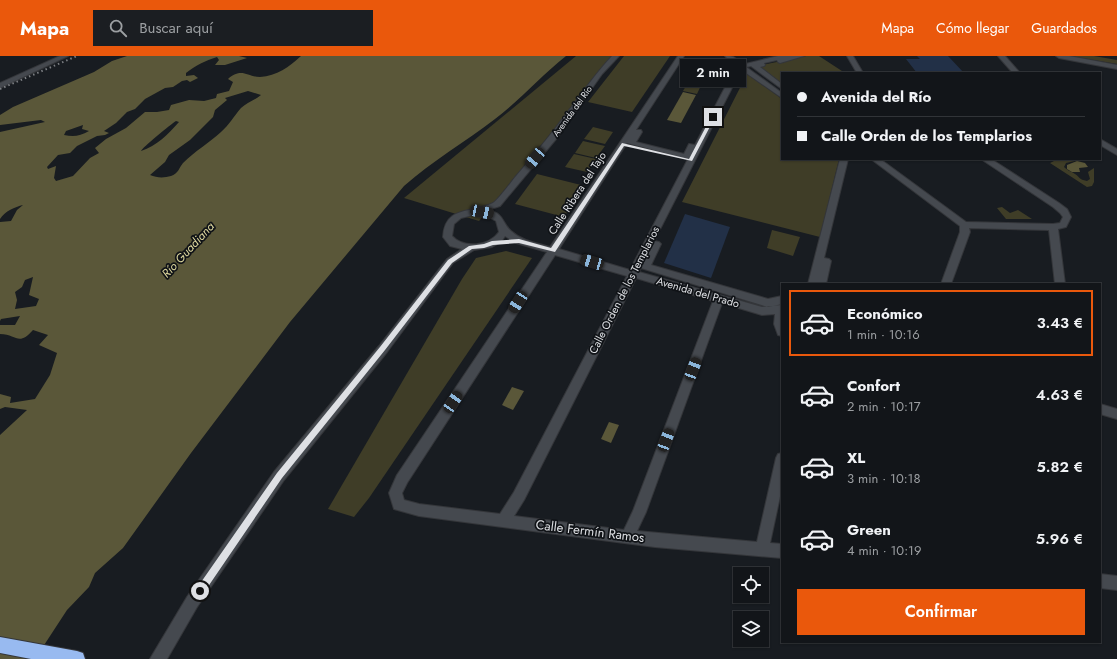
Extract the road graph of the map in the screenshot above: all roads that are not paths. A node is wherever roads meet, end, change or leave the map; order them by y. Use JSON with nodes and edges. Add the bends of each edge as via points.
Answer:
{"nodes":[{"id":1,"x":66,"y":56,"type":"edge"},
{"id":2,"x":616,"y":56,"type":"edge"},
{"id":3,"x":681,"y":56,"type":"edge"},
{"id":4,"x":687,"y":56,"type":"edge"},
{"id":5,"x":728,"y":56,"type":"edge"},
{"id":6,"x":735,"y":56,"type":"edge"},
{"id":7,"x":773,"y":56,"type":"edge"},
{"id":8,"x":787,"y":56,"type":"edge"},
{"id":9,"x":801,"y":56,"type":"edge"},
{"id":10,"x":846,"y":56,"type":"edge"},
{"id":11,"x":850,"y":56,"type":"edge"},
{"id":12,"x":1000,"y":56,"type":"edge"},
{"id":13,"x":1059,"y":56,"type":"edge"},
{"id":14,"x":747,"y":62,"type":"junction"},
{"id":15,"x":1117,"y":67,"type":"edge"},
{"id":16,"x":854,"y":72,"type":"edge"},
{"id":17,"x":859,"y":72,"type":"edge"},
{"id":18,"x":1016,"y":72,"type":"edge"},
{"id":19,"x":0,"y":86,"type":"edge"},
{"id":20,"x":781,"y":86,"type":"edge"},
{"id":21,"x":781,"y":89,"type":"edge"},
{"id":22,"x":781,"y":95,"type":"edge"},
{"id":23,"x":1101,"y":142,"type":"edge"},
{"id":24,"x":623,"y":144,"type":"junction"},
{"id":25,"x":1117,"y":153,"type":"edge"},
{"id":26,"x":691,"y":160,"type":"junction"},
{"id":27,"x":844,"y":160,"type":"edge"},
{"id":28,"x":849,"y":160,"type":"edge"},
{"id":29,"x":876,"y":160,"type":"edge"},
{"id":30,"x":987,"y":160,"type":"edge"},
{"id":31,"x":496,"y":204,"type":"junction"},
{"id":32,"x":476,"y":212,"type":"junction"},
{"id":33,"x":496,"y":217,"type":"junction"},
{"id":34,"x":964,"y":225,"type":"junction"},
{"id":35,"x":503,"y":227,"type":"junction"},
{"id":36,"x":1053,"y":227,"type":"junction"},
{"id":37,"x":519,"y":241,"type":"junction"},
{"id":38,"x":454,"y":243,"type":"junction"},
{"id":39,"x":492,"y":243,"type":"junction"},
{"id":40,"x":471,"y":248,"type":"junction"},
{"id":41,"x":553,"y":251,"type":"junction"},
{"id":42,"x":450,"y":261,"type":"junction"},
{"id":43,"x":632,"y":274,"type":"junction"},
{"id":44,"x":813,"y":283,"type":"edge"},
{"id":45,"x":821,"y":283,"type":"edge"},
{"id":46,"x":946,"y":283,"type":"edge"},
{"id":47,"x":1060,"y":283,"type":"edge"},
{"id":48,"x":719,"y":298,"type":"junction"},
{"id":49,"x":781,"y":307,"type":"edge"},
{"id":50,"x":781,"y":307,"type":"edge"},
{"id":51,"x":781,"y":310,"type":"edge"},
{"id":52,"x":762,"y":311,"type":"junction"},
{"id":53,"x":780,"y":329,"type":"edge"},
{"id":54,"x":1101,"y":409,"type":"edge"},
{"id":55,"x":1117,"y":414,"type":"edge"},
{"id":56,"x":781,"y":463,"type":"edge"},
{"id":57,"x":399,"y":505,"type":"joint"},
{"id":58,"x":504,"y":520,"type":"junction"},
{"id":59,"x":628,"y":536,"type":"junction"},
{"id":60,"x":762,"y":549,"type":"junction"},
{"id":61,"x":781,"y":551,"type":"edge"},
{"id":62,"x":1101,"y":581,"type":"edge"},
{"id":63,"x":1117,"y":583,"type":"edge"},
{"id":64,"x":0,"y":645,"type":"edge"},
{"id":65,"x":77,"y":659,"type":"edge"},
{"id":66,"x":158,"y":659,"type":"edge"}],
"edges":[{"from":1,"to":19,"type":"street"},
{"from":2,"to":31,"type":"street","name":"Avenida del Río","via":[[600,73],[553,137]]},
{"from":3,"to":24,"type":"street","name":"Calle Ribera del Tajo"},
{"from":4,"to":5,"type":"street","via":[[631,143],[686,157],[735,61]]},
{"from":6,"to":14,"type":"street"},
{"from":7,"to":14,"type":"street"},
{"from":8,"to":14,"type":"street"},
{"from":9,"to":20,"type":"street","via":[[754,66]]},
{"from":10,"to":16,"type":"street"},
{"from":11,"to":17,"type":"street"},
{"from":12,"to":18,"type":"street"},
{"from":13,"to":15,"type":"street"},
{"from":14,"to":21,"type":"street"},
{"from":14,"to":26,"type":"street","name":"Calle Orden de los Templarios","via":[[739,67]]},
{"from":22,"to":49,"type":"street","via":[[745,69],[644,266]]},
{"from":23,"to":25,"type":"street"},
{"from":24,"to":26,"type":"street"},
{"from":24,"to":41,"type":"street","name":"Calle Ribera del Tajo"},
{"from":26,"to":43,"type":"street","name":"Calle Orden de los Templarios"},
{"from":27,"to":44,"type":"street"},
{"from":28,"to":45,"type":"street"},
{"from":29,"to":34,"type":"street"},
{"from":30,"to":36,"type":"street","via":[[1064,211],[1066,222]]},
{"from":31,"to":32,"type":"street","name":"Avenida del Río"},
{"from":31,"to":33,"type":"street"},
{"from":32,"to":33,"type":"street","via":[[490,213]]},
{"from":32,"to":38,"type":"street","via":[[456,217],[450,222],[447,235]]},
{"from":33,"to":35,"type":"street"},
{"from":34,"to":36,"type":"street"},
{"from":34,"to":46,"type":"street","via":[[965,232]]},
{"from":35,"to":37,"type":"street","name":"Avenida del Prado"},
{"from":35,"to":39,"type":"street","via":[[499,238]]},
{"from":36,"to":47,"type":"street"},
{"from":37,"to":39,"type":"street","name":"Avenida del Prado"},
{"from":37,"to":41,"type":"street","name":"Avenida del Prado"},
{"from":38,"to":40,"type":"street"},
{"from":38,"to":42,"type":"street"},
{"from":39,"to":40,"type":"street"},
{"from":40,"to":42,"type":"street"},
{"from":41,"to":43,"type":"street","name":"Avenida del Prado"},
{"from":41,"to":57,"type":"street","name":"Calle Ribera del Tajo","via":[[402,479],[395,493]]},
{"from":42,"to":66,"type":"street","via":[[280,476],[192,602]]},
{"from":43,"to":48,"type":"street","name":"Avenida del Prado"},
{"from":43,"to":58,"type":"street","name":"Calle Orden de los Templarios","via":[[519,496]]},
{"from":48,"to":52,"type":"street","name":"Avenida del Prado"},
{"from":48,"to":59,"type":"street"},
{"from":50,"to":52,"type":"street","name":"Avenida del Prado"},
{"from":51,"to":53,"type":"street","via":[[778,318]]},
{"from":52,"to":53,"type":"street","name":"Avenida del Prado"},
{"from":54,"to":55,"type":"street"},
{"from":56,"to":60,"type":"street"},
{"from":57,"to":58,"type":"street","name":"Calle Fermín Ramos","via":[[419,510]]},
{"from":58,"to":59,"type":"street","name":"Calle Fermín Ramos"},
{"from":59,"to":60,"type":"street","name":"Calle Fermín Ramos"},
{"from":60,"to":61,"type":"street","name":"Calle Fermín Ramos"},
{"from":62,"to":63,"type":"street"},
{"from":64,"to":65,"type":"highway"}]}
